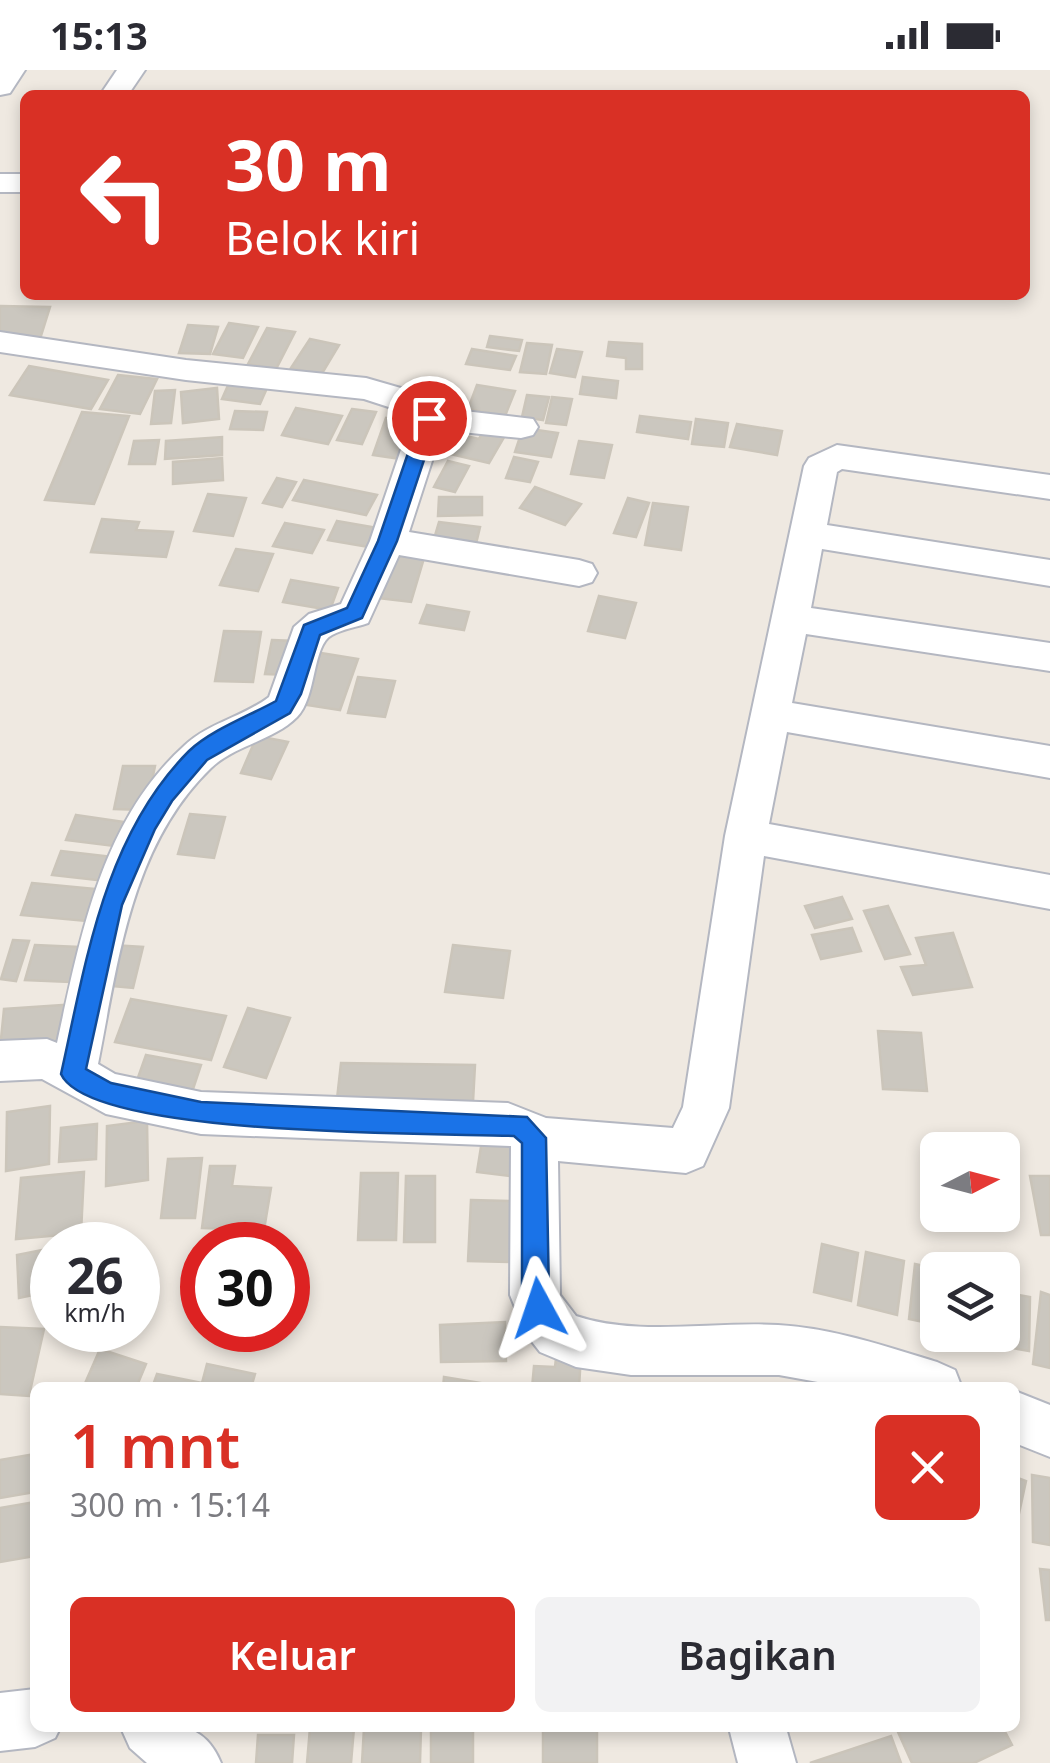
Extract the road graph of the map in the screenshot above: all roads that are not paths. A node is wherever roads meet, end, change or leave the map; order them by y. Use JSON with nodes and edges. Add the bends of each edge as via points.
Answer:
{"nodes":[{"id":1,"x":0,"y":342,"type":"edge"},
{"id":2,"x":429,"y":418,"type":"junction"},
{"id":3,"x":520,"y":427,"type":"dead end"},
{"id":4,"x":1050,"y":487,"type":"edge"},
{"id":5,"x":806,"y":534,"type":"junction"},
{"id":6,"x":388,"y":541,"type":"junction"},
{"id":7,"x":579,"y":572,"type":"dead end"},
{"id":8,"x":1050,"y":573,"type":"edge"},
{"id":9,"x":789,"y":618,"type":"junction"},
{"id":10,"x":1050,"y":658,"type":"edge"},
{"id":11,"x":771,"y":714,"type":"junction"},
{"id":12,"x":1050,"y":762,"type":"edge"},
{"id":13,"x":746,"y":836,"type":"junction"},
{"id":14,"x":1050,"y":892,"type":"edge"},
{"id":15,"x":0,"y":1061,"type":"edge"},
{"id":16,"x":73,"y":1074,"type":"junction"},
{"id":17,"x":534,"y":1138,"type":"junction"},
{"id":18,"x":688,"y":1370,"type":"edge"},
{"id":19,"x":919,"y":1382,"type":"edge"},
{"id":20,"x":1020,"y":1420,"type":"edge"},
{"id":21,"x":1050,"y":1432,"type":"edge"},
{"id":22,"x":30,"y":1719,"type":"edge"},
{"id":23,"x":0,"y":1722,"type":"edge"},
{"id":24,"x":155,"y":1732,"type":"edge"},
{"id":25,"x":759,"y":1732,"type":"edge"},
{"id":26,"x":192,"y":1763,"type":"edge"},
{"id":27,"x":767,"y":1763,"type":"edge"}],
"edges":[{"from":1,"to":2,"type":"street","via":[[366,389],[413,403]]},
{"from":2,"to":3,"type":"street"},
{"from":2,"to":6,"type":"street"},
{"from":4,"to":5,"type":"street","via":[[837,457],[819,470]]},
{"from":5,"to":8,"type":"street"},
{"from":5,"to":9,"type":"street"},
{"from":6,"to":7,"type":"street"},
{"from":6,"to":16,"type":"street","via":[[355,613],[308,635],[283,707],[200,754],[146,826],[111,905]]},
{"from":9,"to":10,"type":"street"},
{"from":9,"to":11,"type":"street"},
{"from":11,"to":12,"type":"street"},
{"from":11,"to":13,"type":"street"},
{"from":13,"to":14,"type":"street"},
{"from":13,"to":17,"type":"street","via":[[706,1108],[686,1151]]},
{"from":15,"to":16,"type":"street","via":[[47,1059]]},
{"from":16,"to":17,"type":"street","via":[[106,1093],[201,1113],[508,1124]]},
{"from":17,"to":18,"type":"street","via":[[536,1294],[544,1318],[578,1344]]},
{"from":18,"to":19,"type":"street","via":[[779,1350]]},
{"from":20,"to":21,"type":"street"},
{"from":22,"to":23,"type":"street"},
{"from":24,"to":26,"type":"street"},
{"from":25,"to":27,"type":"street"}]}
